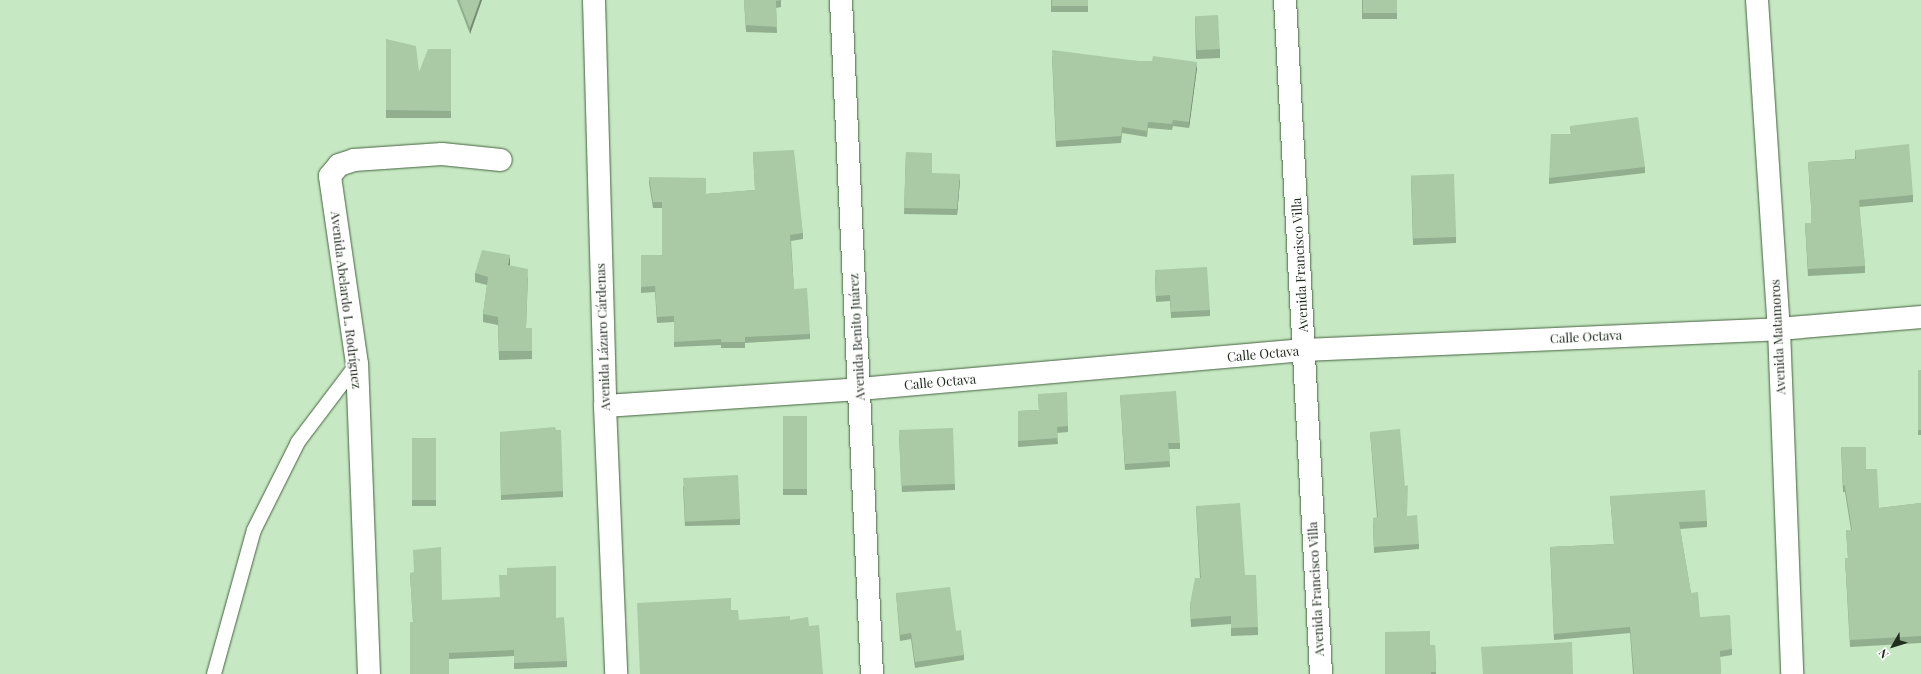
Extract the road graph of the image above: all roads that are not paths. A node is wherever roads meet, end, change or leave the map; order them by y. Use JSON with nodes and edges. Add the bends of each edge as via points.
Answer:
{"nodes":[{"id":1,"x":594,"y":0,"type":"edge"},
{"id":2,"x":841,"y":0,"type":"edge"},
{"id":3,"x":1285,"y":0,"type":"edge"},
{"id":4,"x":1757,"y":0,"type":"edge"},
{"id":5,"x":501,"y":160,"type":"dead end"},
{"id":6,"x":1921,"y":317,"type":"edge"},
{"id":7,"x":1778,"y":329,"type":"junction"},
{"id":8,"x":1304,"y":350,"type":"junction"},
{"id":9,"x":357,"y":364,"type":"junction"},
{"id":10,"x":859,"y":389,"type":"junction"},
{"id":11,"x":605,"y":406,"type":"junction"},
{"id":12,"x":214,"y":674,"type":"edge"},
{"id":13,"x":370,"y":674,"type":"edge"},
{"id":14,"x":616,"y":674,"type":"edge"},
{"id":15,"x":872,"y":674,"type":"edge"},
{"id":16,"x":1321,"y":674,"type":"edge"},
{"id":17,"x":1792,"y":674,"type":"edge"}],
"edges":[{"from":1,"to":11,"type":"street","name":"Avenida Lázaro Cárdenas"},
{"from":2,"to":10,"type":"street","name":"Avenida Benito Juárez"},
{"from":3,"to":8,"type":"street","name":"Avenida Francisco Villa"},
{"from":4,"to":7,"type":"street","name":"Avenida Matamoros"},
{"from":5,"to":9,"type":"street","name":"Avenida Abelardo L. Rodríguez","via":[[442,154],[354,160],[339,165],[330,176]]},
{"from":6,"to":7,"type":"street","name":"Calle Octava"},
{"from":7,"to":8,"type":"street","name":"Calle Octava"},
{"from":7,"to":17,"type":"street","name":"Avenida Matamoros"},
{"from":8,"to":10,"type":"street","name":"Calle Octava"},
{"from":8,"to":16,"type":"street","name":"Avenida Francisco Villa"},
{"from":9,"to":12,"type":"lane","via":[[298,442],[254,530]]},
{"from":9,"to":13,"type":"street","name":"Avenida Abelardo L. Rodríguez"},
{"from":10,"to":11,"type":"street","name":"Calle Octava"},
{"from":10,"to":15,"type":"street","name":"Avenida Benito Juárez"},
{"from":11,"to":14,"type":"street","name":"Avenida Lázaro Cárdenas"}]}
